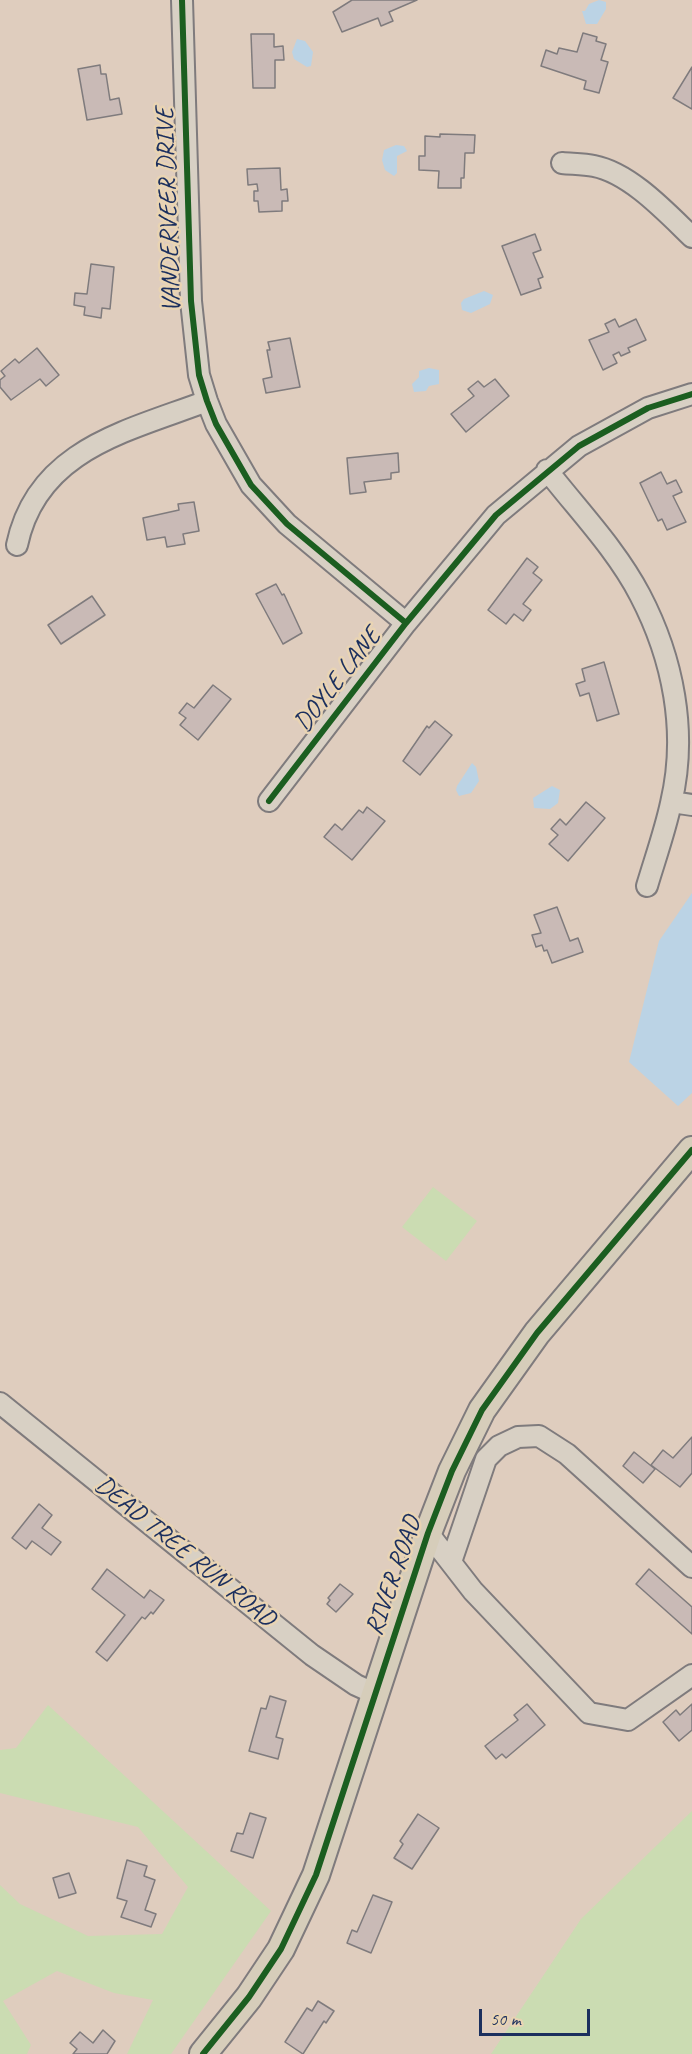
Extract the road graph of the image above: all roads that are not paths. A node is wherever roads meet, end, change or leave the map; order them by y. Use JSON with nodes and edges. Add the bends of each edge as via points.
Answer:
{"nodes":[{"id":1,"x":182,"y":0,"type":"edge"},
{"id":2,"x":562,"y":163,"type":"dead end"},
{"id":3,"x":692,"y":237,"type":"edge"},
{"id":4,"x":692,"y":394,"type":"edge"},
{"id":5,"x":207,"y":401,"type":"junction"},
{"id":6,"x":547,"y":470,"type":"junction"},
{"id":7,"x":17,"y":544,"type":"dead end"},
{"id":8,"x":406,"y":623,"type":"junction"},
{"id":9,"x":269,"y":801,"type":"dead end"},
{"id":10,"x":672,"y":802,"type":"junction"},
{"id":11,"x":692,"y":805,"type":"edge"},
{"id":12,"x":647,"y":886,"type":"dead end"},
{"id":13,"x":692,"y":1150,"type":"edge"},
{"id":14,"x":0,"y":1403,"type":"edge"},
{"id":15,"x":428,"y":1533,"type":"junction"},
{"id":16,"x":451,"y":1562,"type":"junction"},
{"id":17,"x":692,"y":1567,"type":"edge"},
{"id":18,"x":692,"y":1675,"type":"edge"},
{"id":19,"x":376,"y":1694,"type":"junction"},
{"id":20,"x":203,"y":2054,"type":"edge"}],
"edges":[{"from":1,"to":5,"type":"street","name":"VANDERVEER DRIVE","via":[[191,301],[199,375]]},
{"from":2,"to":3,"type":"street","via":[[609,171],[647,195]]},
{"from":4,"to":6,"type":"street","name":"DOYLE LANE","via":[[648,408],[579,446]]},
{"from":5,"to":7,"type":"street","via":[[74,456],[34,499]]},
{"from":5,"to":8,"type":"street","name":"VANDERVEER DRIVE","via":[[251,485],[295,531]]},
{"from":6,"to":8,"type":"street","name":"DOYLE LANE","via":[[496,514]]},
{"from":6,"to":10,"type":"street","via":[[639,593],[664,650],[676,712],[678,751]]},
{"from":8,"to":9,"type":"street","name":"DOYLE LANE"},
{"from":10,"to":11,"type":"street"},
{"from":10,"to":12,"type":"street"},
{"from":13,"to":15,"type":"main road","name":"RIVER ROAD","via":[[495,1388],[452,1471]]},
{"from":14,"to":19,"type":"street","name":"DEAD TREE RUN ROAD","via":[[312,1654]]},
{"from":15,"to":16,"type":"street"},
{"from":15,"to":19,"type":"main road","name":"RIVER ROAD"},
{"from":16,"to":17,"type":"street","via":[[486,1459],[499,1446],[518,1437],[539,1436],[567,1454]]},
{"from":16,"to":18,"type":"street","via":[[472,1591],[589,1713],[628,1720]]},
{"from":19,"to":20,"type":"main road","name":"RIVER ROAD","via":[[316,1875],[281,1949]]}]}
